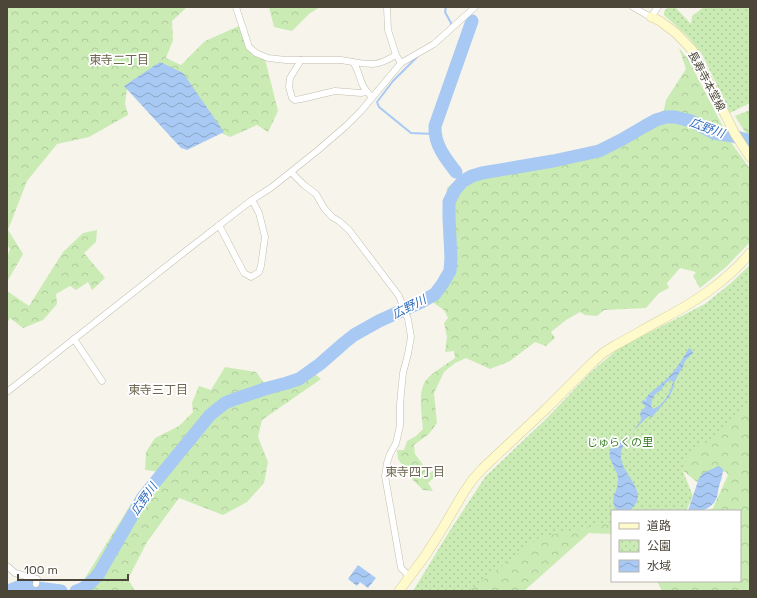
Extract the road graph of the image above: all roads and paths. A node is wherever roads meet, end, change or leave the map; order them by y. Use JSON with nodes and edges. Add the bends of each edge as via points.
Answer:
{"nodes":[{"id":1,"x":236,"y":7,"type":"edge"},
{"id":2,"x":387,"y":7,"type":"edge"},
{"id":3,"x":475,"y":7,"type":"edge"},
{"id":4,"x":633,"y":7,"type":"edge"},
{"id":5,"x":658,"y":7,"type":"edge"},
{"id":6,"x":651,"y":17,"type":"junction"},
{"id":7,"x":396,"y":55,"type":"junction"},
{"id":8,"x":301,"y":60,"type":"junction"},
{"id":9,"x":353,"y":62,"type":"junction"},
{"id":10,"x":401,"y":63,"type":"junction"},
{"id":11,"x":366,"y":92,"type":"junction"},
{"id":12,"x":372,"y":97,"type":"junction"},
{"id":13,"x":750,"y":158,"type":"edge"},
{"id":14,"x":291,"y":172,"type":"junction"},
{"id":15,"x":252,"y":200,"type":"junction"},
{"id":16,"x":219,"y":225,"type":"junction"},
{"id":17,"x":750,"y":253,"type":"edge"},
{"id":18,"x":74,"y":339,"type":"junction"},
{"id":19,"x":102,"y":381,"type":"dead end"},
{"id":20,"x":7,"y":392,"type":"edge"},
{"id":21,"x":7,"y":566,"type":"edge"},
{"id":22,"x":410,"y":577,"type":"junction"},
{"id":23,"x":36,"y":584,"type":"dead end"},
{"id":24,"x":399,"y":591,"type":"edge"}],
"edges":[{"from":1,"to":8,"type":"street","via":[[250,47],[256,53],[268,58]]},
{"from":2,"to":7,"type":"street","via":[[388,30]]},
{"from":3,"to":10,"type":"street","via":[[434,44]]},
{"from":4,"to":6,"type":"street"},
{"from":5,"to":6,"type":"street"},
{"from":6,"to":13,"type":"street","name":"長寿寺本堂線","via":[[677,34],[693,51]]},
{"from":7,"to":9,"type":"street","via":[[374,65]]},
{"from":7,"to":10,"type":"street"},
{"from":8,"to":9,"type":"street"},
{"from":8,"to":11,"type":"street","via":[[290,78],[288,87],[295,100],[335,91]]},
{"from":9,"to":11,"type":"street"},
{"from":10,"to":12,"type":"street"},
{"from":11,"to":12,"type":"street"},
{"from":12,"to":14,"type":"street","via":[[346,126]]},
{"from":14,"to":15,"type":"street"},
{"from":14,"to":22,"type":"street","via":[[316,194],[332,217],[349,230],[399,296],[408,319],[411,337],[403,373],[400,426],[385,476],[400,568]]},
{"from":15,"to":16,"type":"street"},
{"from":15,"to":16,"type":"street","via":[[259,213],[265,237],[259,272],[251,277],[244,273]]},
{"from":16,"to":18,"type":"street"},
{"from":17,"to":22,"type":"street","via":[[714,288],[614,346],[593,362],[473,479]]},
{"from":18,"to":19,"type":"street"},
{"from":18,"to":20,"type":"street"},
{"from":21,"to":23,"type":"street","via":[[15,573],[37,579]]},
{"from":22,"to":24,"type":"street"}]}
